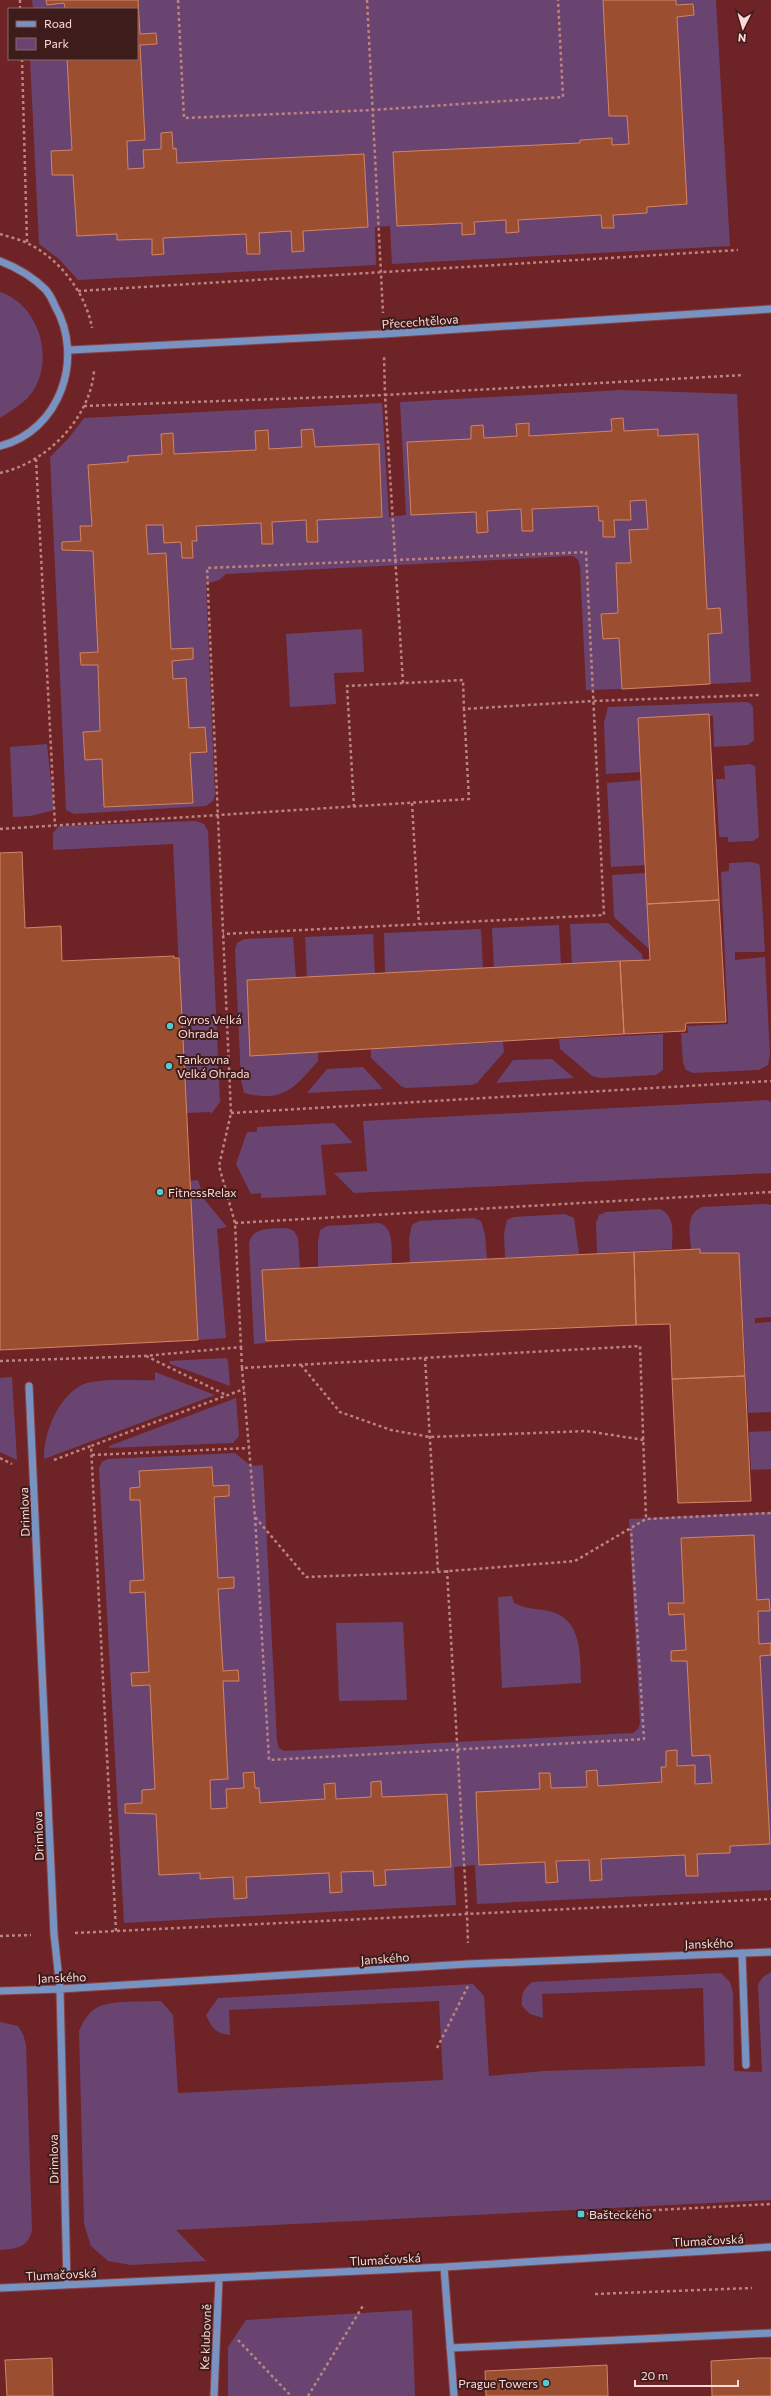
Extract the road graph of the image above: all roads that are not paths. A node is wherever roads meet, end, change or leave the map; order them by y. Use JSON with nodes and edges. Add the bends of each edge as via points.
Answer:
{"nodes":[{"id":1,"x":0,"y":261,"type":"edge"},
{"id":2,"x":771,"y":310,"type":"edge"},
{"id":3,"x":70,"y":350,"type":"junction"},
{"id":4,"x":0,"y":446,"type":"edge"},
{"id":5,"x":29,"y":1386,"type":"dead end"},
{"id":6,"x":771,"y":1952,"type":"edge"},
{"id":7,"x":742,"y":1953,"type":"junction"},
{"id":8,"x":60,"y":1989,"type":"junction"},
{"id":9,"x":0,"y":1990,"type":"edge"},
{"id":10,"x":746,"y":2064,"type":"dead end"},
{"id":11,"x":771,"y":2247,"type":"edge"},
{"id":12,"x":444,"y":2267,"type":"junction"},
{"id":13,"x":219,"y":2278,"type":"junction"},
{"id":14,"x":67,"y":2284,"type":"junction"},
{"id":15,"x":0,"y":2288,"type":"edge"},
{"id":16,"x":771,"y":2333,"type":"edge"},
{"id":17,"x":450,"y":2348,"type":"junction"},
{"id":18,"x":214,"y":2396,"type":"edge"},
{"id":19,"x":454,"y":2396,"type":"edge"}],
"edges":[{"from":1,"to":3,"type":"street","via":[[23,270],[47,291],[63,319]]},
{"from":2,"to":3,"type":"street","name":"Přecechtělova"},
{"from":3,"to":4,"type":"street","via":[[66,380],[54,406],[35,428],[10,444]]},
{"from":5,"to":8,"type":"street","name":"Drimlova","via":[[54,1934]]},
{"from":6,"to":7,"type":"street","name":"Janského"},
{"from":7,"to":8,"type":"street","name":"Janského","via":[[468,1964]]},
{"from":7,"to":10,"type":"street"},
{"from":8,"to":9,"type":"street","name":"Janského"},
{"from":8,"to":14,"type":"street","name":"Drimlova"},
{"from":11,"to":12,"type":"street","name":"Tlumačovská"},
{"from":12,"to":13,"type":"street","name":"Tlumačovská"},
{"from":12,"to":17,"type":"street"},
{"from":13,"to":14,"type":"street","name":"Tlumačovská"},
{"from":13,"to":18,"type":"street","name":"Ke klubovně"},
{"from":14,"to":15,"type":"street","name":"Tlumačovská"},
{"from":16,"to":17,"type":"street"},
{"from":17,"to":19,"type":"street"}]}
